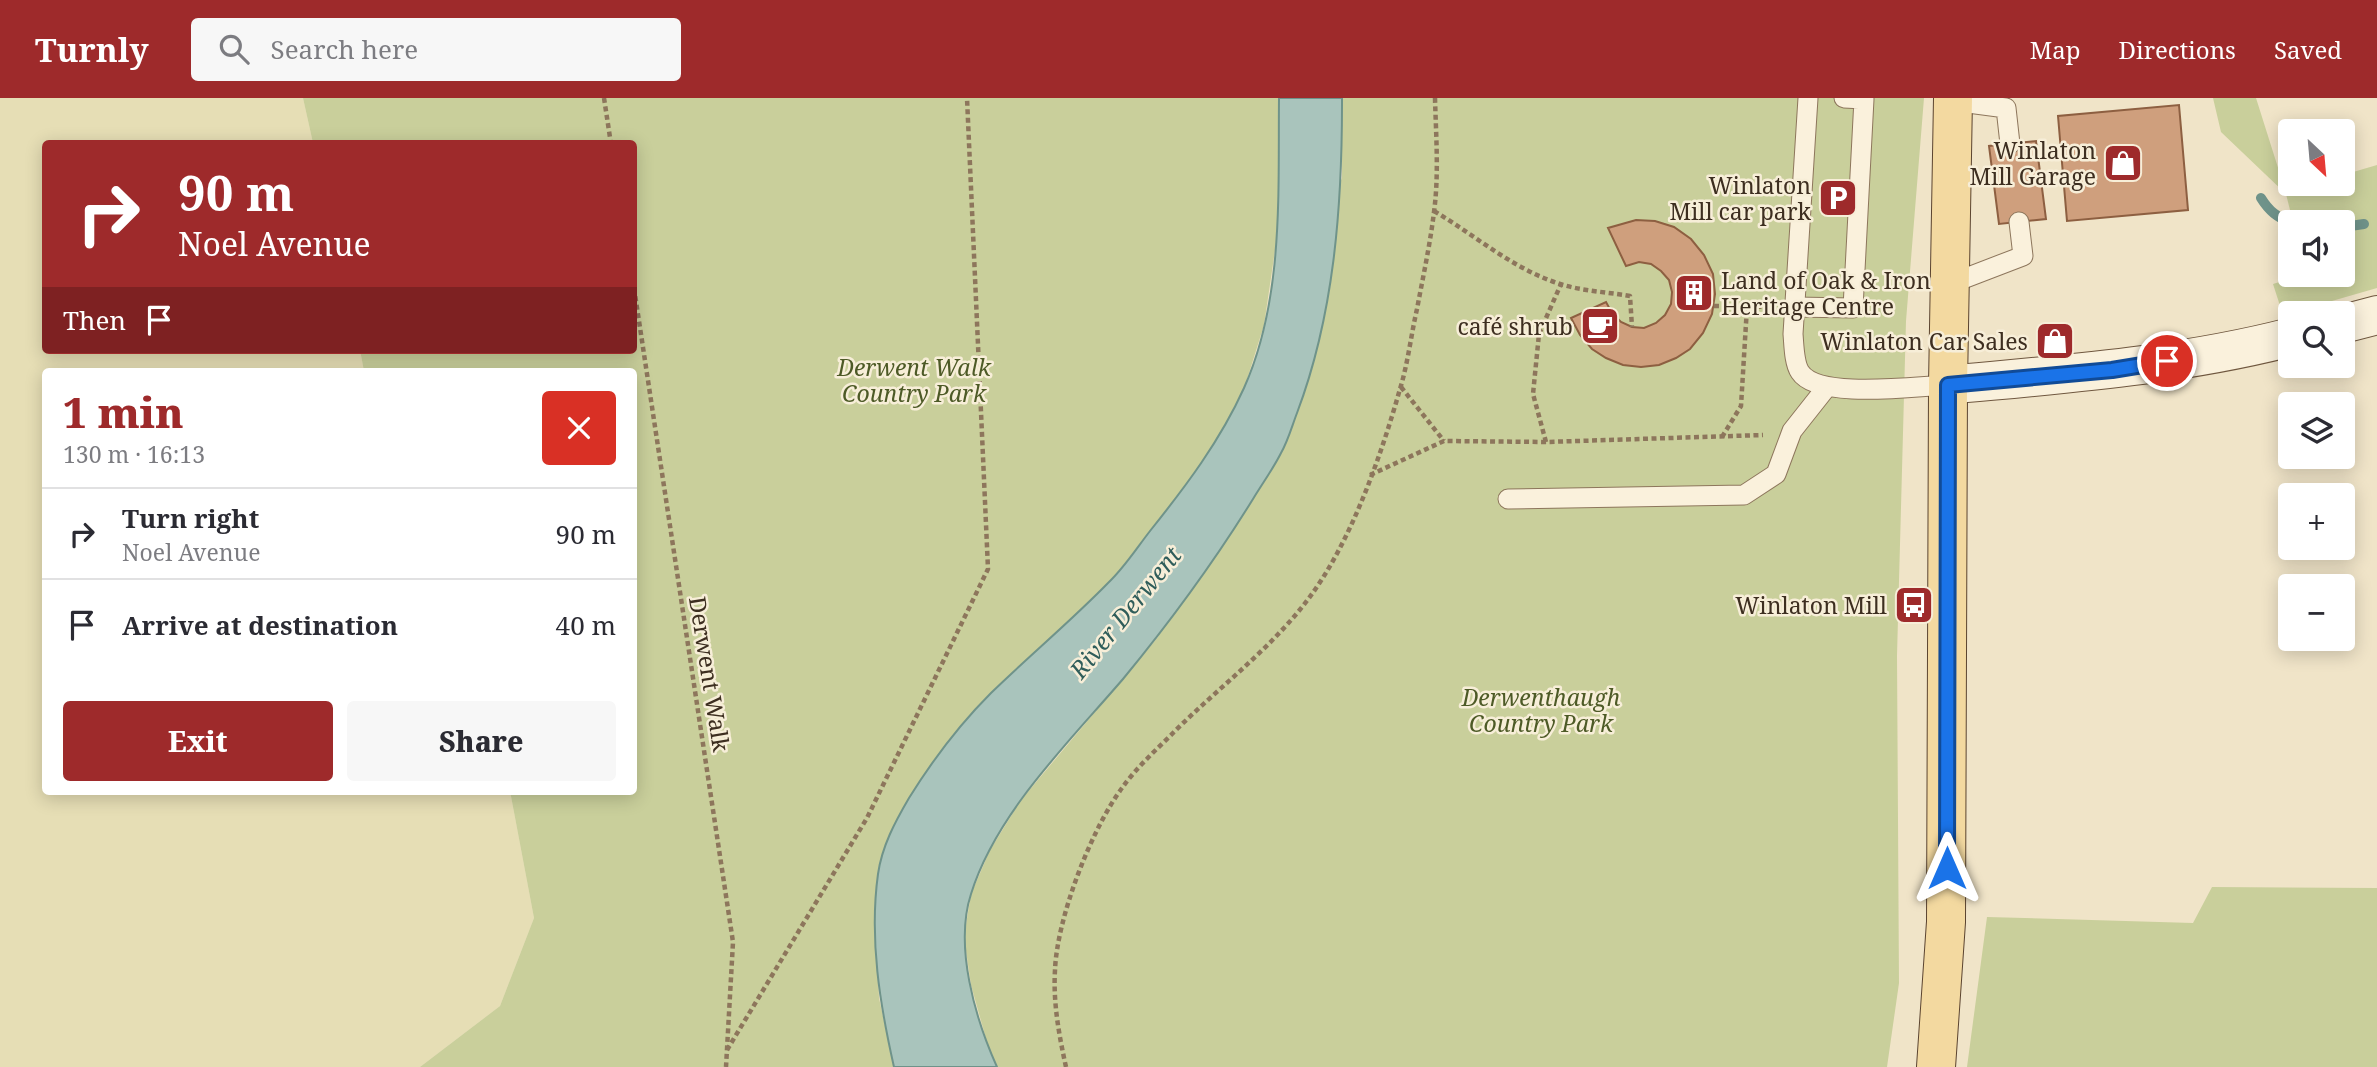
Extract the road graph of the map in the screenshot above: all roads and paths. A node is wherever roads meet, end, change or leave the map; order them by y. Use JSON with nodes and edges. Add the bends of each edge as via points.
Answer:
{"nodes":[{"id":1,"x":604,"y":98,"type":"edge"},
{"id":2,"x":967,"y":98,"type":"edge"},
{"id":3,"x":1435,"y":98,"type":"edge"},
{"id":4,"x":1808,"y":98,"type":"edge"},
{"id":5,"x":1844,"y":98,"type":"edge"},
{"id":6,"x":1953,"y":100,"type":"edge"},
{"id":7,"x":610,"y":140,"type":"edge"},
{"id":8,"x":2010,"y":144,"type":"dead end"},
{"id":9,"x":1434,"y":211,"type":"junction"},
{"id":10,"x":2019,"y":222,"type":"dead end"},
{"id":11,"x":1561,"y":284,"type":"junction"},
{"id":12,"x":1950,"y":284,"type":"junction"},
{"id":13,"x":1714,"y":306,"type":"dead end"},
{"id":14,"x":1747,"y":307,"type":"junction"},
{"id":15,"x":1794,"y":307,"type":"junction"},
{"id":16,"x":637,"y":308,"type":"edge"},
{"id":17,"x":2377,"y":315,"type":"edge"},
{"id":18,"x":2355,"y":321,"type":"edge"},
{"id":19,"x":1632,"y":327,"type":"dead end"},
{"id":20,"x":2278,"y":340,"type":"edge"},
{"id":21,"x":1948,"y":385,"type":"junction"},
{"id":22,"x":1401,"y":387,"type":"junction"},
{"id":23,"x":1826,"y":388,"type":"junction"},
{"id":24,"x":1792,"y":431,"type":"junction"},
{"id":25,"x":1722,"y":437,"type":"junction"},
{"id":26,"x":1444,"y":441,"type":"junction"},
{"id":27,"x":1546,"y":442,"type":"junction"},
{"id":28,"x":1370,"y":475,"type":"junction"},
{"id":29,"x":1508,"y":499,"type":"dead end"},
{"id":30,"x":727,"y":1050,"type":"junction"},
{"id":31,"x":726,"y":1067,"type":"edge"},
{"id":32,"x":1066,"y":1067,"type":"edge"},
{"id":33,"x":1936,"y":1067,"type":"edge"}],
"edges":[{"from":1,"to":7,"type":"path"},
{"from":2,"to":30,"type":"path","via":[[988,569],[867,818]]},
{"from":3,"to":9,"type":"path"},
{"from":4,"to":15,"type":"lane"},
{"from":5,"to":15,"type":"lane","via":[[1864,99],[1853,308]]},
{"from":6,"to":8,"type":"lane","via":[[2006,108]]},
{"from":6,"to":12,"type":"main road"},
{"from":9,"to":11,"type":"path","via":[[1493,252]]},
{"from":9,"to":22,"type":"path"},
{"from":10,"to":12,"type":"lane","via":[[2023,256]]},
{"from":11,"to":19,"type":"path","via":[[1630,296]]},
{"from":11,"to":27,"type":"path","via":[[1539,334],[1533,394]]},
{"from":12,"to":21,"type":"main road"},
{"from":13,"to":14,"type":"path"},
{"from":14,"to":15,"type":"path"},
{"from":14,"to":25,"type":"path","via":[[1741,406]]},
{"from":15,"to":23,"type":"lane","via":[[1798,370],[1809,382]]},
{"from":16,"to":30,"type":"path","name":"Derwent Walk","via":[[733,942]]},
{"from":17,"to":18,"type":"street"},
{"from":20,"to":21,"type":"street","via":[[2112,370]]},
{"from":21,"to":23,"type":"lane"},
{"from":21,"to":33,"type":"main road","via":[[1946,922]]},
{"from":22,"to":26,"type":"path"},
{"from":22,"to":28,"type":"path"},
{"from":23,"to":24,"type":"lane"},
{"from":24,"to":25,"type":"path"},
{"from":24,"to":29,"type":"lane","via":[[1776,474],[1744,495]]},
{"from":25,"to":27,"type":"path"},
{"from":26,"to":27,"type":"path"},
{"from":26,"to":28,"type":"path"},
{"from":28,"to":32,"type":"path","via":[[1356,513],[1310,597],[1266,647],[1174,731],[1122,787],[1093,838],[1068,901],[1055,968],[1057,1023]]},
{"from":30,"to":31,"type":"path","name":"Derwent Walk"}]}
